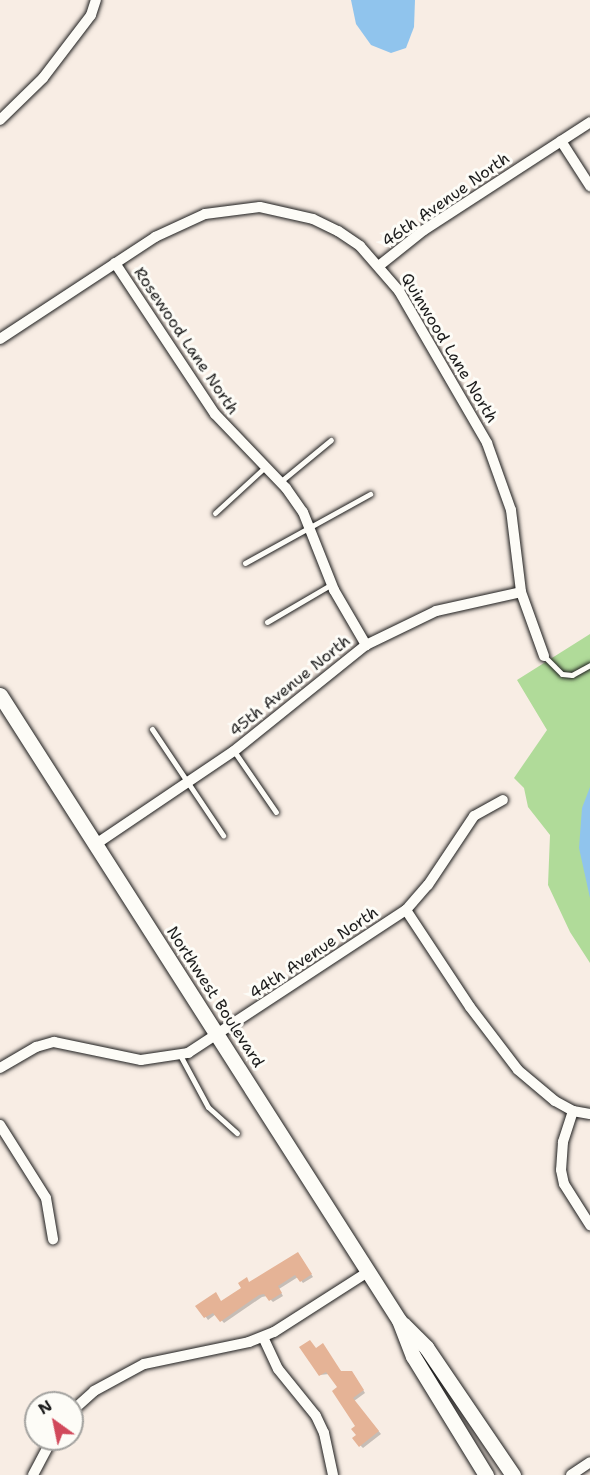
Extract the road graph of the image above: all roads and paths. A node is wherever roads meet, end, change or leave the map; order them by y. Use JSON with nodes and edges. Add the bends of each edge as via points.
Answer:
{"nodes":[{"id":1,"x":96,"y":0,"type":"edge"},
{"id":2,"x":0,"y":120,"type":"edge"},
{"id":3,"x":590,"y":122,"type":"edge"},
{"id":4,"x":561,"y":141,"type":"junction"},
{"id":5,"x":590,"y":186,"type":"edge"},
{"id":6,"x":115,"y":263,"type":"junction"},
{"id":7,"x":380,"y":265,"type":"junction"},
{"id":8,"x":0,"y":339,"type":"edge"},
{"id":9,"x":331,"y":440,"type":"dead end"},
{"id":10,"x":265,"y":467,"type":"junction"},
{"id":11,"x":280,"y":482,"type":"junction"},
{"id":12,"x":370,"y":494,"type":"dead end"},
{"id":13,"x":215,"y":513,"type":"dead end"},
{"id":14,"x":309,"y":525,"type":"junction"},
{"id":15,"x":245,"y":563,"type":"dead end"},
{"id":16,"x":332,"y":584,"type":"junction"},
{"id":17,"x":521,"y":592,"type":"junction"},
{"id":18,"x":267,"y":621,"type":"dead end"},
{"id":19,"x":366,"y":645,"type":"junction"},
{"id":20,"x":543,"y":656,"type":"joint"},
{"id":21,"x":590,"y":665,"type":"edge"},
{"id":22,"x":0,"y":695,"type":"edge"},
{"id":23,"x":152,"y":729,"type":"dead end"},
{"id":24,"x":234,"y":751,"type":"junction"},
{"id":25,"x":188,"y":782,"type":"junction"},
{"id":26,"x":503,"y":800,"type":"dead end"},
{"id":27,"x":276,"y":812,"type":"dead end"},
{"id":28,"x":223,"y":835,"type":"dead end"},
{"id":29,"x":96,"y":844,"type":"junction"},
{"id":30,"x":406,"y":910,"type":"junction"},
{"id":31,"x":218,"y":1035,"type":"junction"},
{"id":32,"x":180,"y":1055,"type":"junction"},
{"id":33,"x":0,"y":1068,"type":"edge"},
{"id":34,"x":573,"y":1111,"type":"junction"},
{"id":35,"x":590,"y":1114,"type":"edge"},
{"id":36,"x":0,"y":1125,"type":"edge"},
{"id":37,"x":237,"y":1134,"type":"dead end"},
{"id":38,"x":590,"y":1225,"type":"edge"},
{"id":39,"x":53,"y":1239,"type":"dead end"},
{"id":40,"x":368,"y":1272,"type":"junction"},
{"id":41,"x":399,"y":1320,"type":"junction"},
{"id":42,"x":263,"y":1337,"type":"junction"},
{"id":43,"x":84,"y":1401,"type":"edge"},
{"id":44,"x":46,"y":1451,"type":"edge"},
{"id":45,"x":590,"y":1462,"type":"edge"},
{"id":46,"x":33,"y":1475,"type":"edge"},
{"id":47,"x":333,"y":1475,"type":"edge"},
{"id":48,"x":486,"y":1475,"type":"edge"},
{"id":49,"x":513,"y":1475,"type":"edge"},
{"id":50,"x":571,"y":1475,"type":"edge"}],
"edges":[{"from":1,"to":2,"type":"street","via":[[80,32]]},
{"from":3,"to":4,"type":"street","name":"46th Avenue North"},
{"from":4,"to":5,"type":"street"},
{"from":4,"to":7,"type":"street","name":"46th Avenue North","via":[[424,230]]},
{"from":6,"to":7,"type":"street","name":"46th Avenue North","via":[[180,223],[232,209],[260,207],[313,219],[360,246]]},
{"from":6,"to":8,"type":"street","name":"46th Avenue North"},
{"from":6,"to":10,"type":"street","name":"Rosewood Lane North","via":[[215,414]]},
{"from":7,"to":17,"type":"street","name":"Quinwood Lane North","via":[[425,332],[487,443],[511,510]]},
{"from":9,"to":11,"type":"lane"},
{"from":10,"to":11,"type":"street","name":"Rosewood Lane North"},
{"from":10,"to":13,"type":"lane"},
{"from":11,"to":14,"type":"street","name":"Rosewood Lane North"},
{"from":12,"to":14,"type":"lane"},
{"from":14,"to":15,"type":"lane"},
{"from":14,"to":16,"type":"street","name":"Rosewood Lane North"},
{"from":16,"to":18,"type":"lane"},
{"from":16,"to":19,"type":"street","name":"Rosewood Lane North"},
{"from":17,"to":19,"type":"street","name":"45th Avenue North","via":[[436,611]]},
{"from":17,"to":20,"type":"street","name":"Quinwood Lane North"},
{"from":19,"to":24,"type":"street","name":"45th Avenue North"},
{"from":20,"to":21,"type":"lane","via":[[562,674],[572,675]]},
{"from":22,"to":29,"type":"main road","name":"Northwest Boulevard"},
{"from":23,"to":25,"type":"lane"},
{"from":24,"to":25,"type":"street","name":"45th Avenue North"},
{"from":24,"to":27,"type":"lane"},
{"from":25,"to":28,"type":"lane"},
{"from":25,"to":29,"type":"street","name":"45th Avenue North"},
{"from":26,"to":30,"type":"street","name":"44th Avenue North","via":[[474,816],[428,885]]},
{"from":29,"to":31,"type":"main road","name":"Northwest Boulevard"},
{"from":30,"to":31,"type":"street","name":"44th Avenue North"},
{"from":30,"to":34,"type":"street","via":[[470,1007],[518,1070]]},
{"from":31,"to":32,"type":"street","name":"44th Avenue North"},
{"from":31,"to":40,"type":"main road","name":"Northwest Boulevard"},
{"from":32,"to":33,"type":"street","name":"44th Avenue North","via":[[141,1060],[54,1042],[36,1047]]},
{"from":32,"to":37,"type":"lane","via":[[208,1107]]},
{"from":34,"to":35,"type":"street"},
{"from":34,"to":38,"type":"street","via":[[563,1142],[561,1170],[564,1184]]},
{"from":36,"to":39,"type":"street","via":[[46,1198]]},
{"from":40,"to":41,"type":"main road","name":"Northwest Boulevard"},
{"from":40,"to":42,"type":"street"},
{"from":41,"to":48,"type":"main road","name":"Northwest Boulevard","via":[[413,1356]]},
{"from":41,"to":49,"type":"main road","name":"Northwest Boulevard","via":[[426,1347]]},
{"from":42,"to":43,"type":"street","via":[[144,1364],[102,1386]]},
{"from":42,"to":47,"type":"street","via":[[278,1369],[316,1416]]},
{"from":44,"to":46,"type":"street"},
{"from":45,"to":50,"type":"street"}]}
